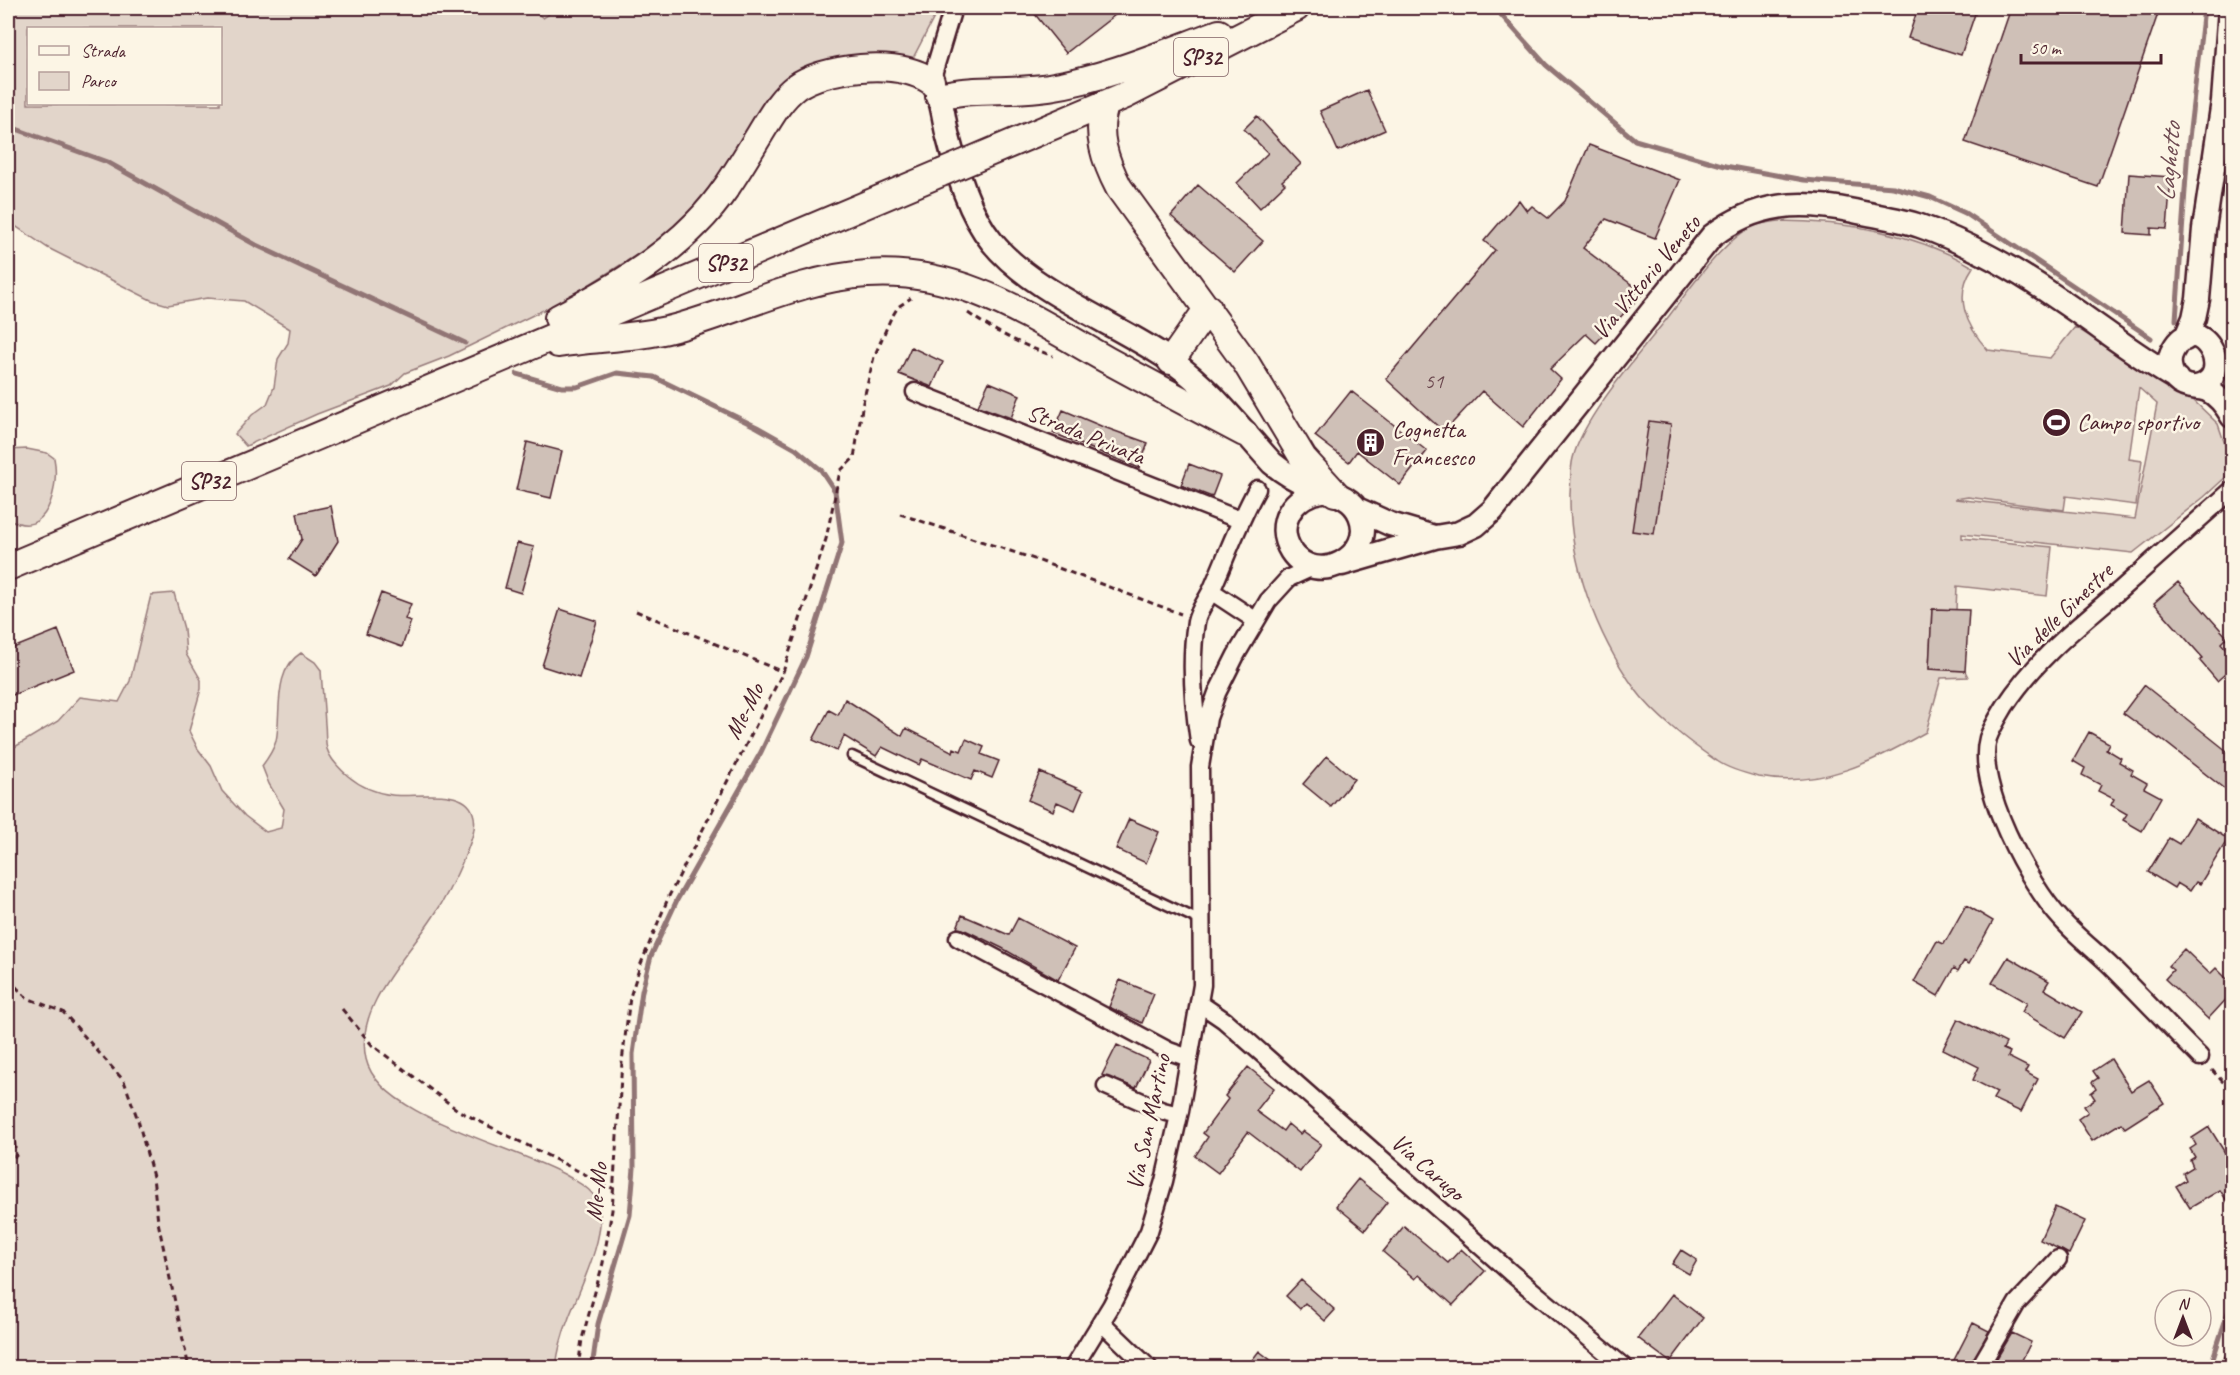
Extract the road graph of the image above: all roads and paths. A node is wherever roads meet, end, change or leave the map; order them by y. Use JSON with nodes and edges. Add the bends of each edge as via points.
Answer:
{"nodes":[{"id":1,"x":953,"y":8,"type":"edge"},
{"id":2,"x":1277,"y":8,"type":"edge"},
{"id":3,"x":1296,"y":8,"type":"edge"},
{"id":4,"x":2230,"y":8,"type":"edge"},
{"id":5,"x":935,"y":89,"type":"junction"},
{"id":6,"x":1106,"y":104,"type":"junction"},
{"id":7,"x":920,"y":297,"type":"dead end"},
{"id":8,"x":1208,"y":308,"type":"junction"},
{"id":9,"x":967,"y":312,"type":"dead end"},
{"id":10,"x":2119,"y":342,"type":"junction"},
{"id":11,"x":2188,"y":343,"type":"junction"},
{"id":12,"x":510,"y":354,"type":"junction"},
{"id":13,"x":1060,"y":358,"type":"dead end"},
{"id":14,"x":1171,"y":361,"type":"junction"},
{"id":15,"x":2220,"y":371,"type":"junction"},
{"id":16,"x":2187,"y":383,"type":"junction"},
{"id":17,"x":915,"y":392,"type":"dead end"},
{"id":18,"x":410,"y":396,"type":"junction"},
{"id":19,"x":2229,"y":411,"type":"edge"},
{"id":20,"x":1244,"y":433,"type":"junction"},
{"id":21,"x":1272,"y":463,"type":"junction"},
{"id":22,"x":1257,"y":489,"type":"dead end"},
{"id":23,"x":2232,"y":490,"type":"edge"},
{"id":24,"x":1328,"y":492,"type":"junction"},
{"id":25,"x":1357,"y":509,"type":"junction"},
{"id":26,"x":900,"y":514,"type":"dead end"},
{"id":27,"x":1287,"y":515,"type":"junction"},
{"id":28,"x":1240,"y":520,"type":"junction"},
{"id":29,"x":1435,"y":537,"type":"junction"},
{"id":30,"x":1287,"y":542,"type":"junction"},
{"id":31,"x":1342,"y":564,"type":"junction"},
{"id":32,"x":8,"y":567,"type":"edge"},
{"id":33,"x":1313,"y":567,"type":"junction"},
{"id":34,"x":1278,"y":589,"type":"junction"},
{"id":35,"x":1211,"y":591,"type":"junction"},
{"id":36,"x":636,"y":611,"type":"dead end"},
{"id":37,"x":1197,"y":620,"type":"junction"},
{"id":38,"x":1255,"y":620,"type":"junction"},
{"id":39,"x":783,"y":672,"type":"junction"},
{"id":40,"x":852,"y":756,"type":"dead end"},
{"id":41,"x":1201,"y":756,"type":"junction"},
{"id":42,"x":1202,"y":921,"type":"junction"},
{"id":43,"x":958,"y":938,"type":"dead end"},
{"id":44,"x":8,"y":979,"type":"edge"},
{"id":45,"x":1199,"y":1003,"type":"junction"},
{"id":46,"x":342,"y":1009,"type":"dead end"},
{"id":47,"x":2200,"y":1057,"type":"joint"},
{"id":48,"x":1189,"y":1058,"type":"junction"},
{"id":49,"x":1106,"y":1086,"type":"dead end"},
{"id":50,"x":2232,"y":1089,"type":"edge"},
{"id":51,"x":1179,"y":1115,"type":"junction"},
{"id":52,"x":8,"y":1122,"type":"edge"},
{"id":53,"x":8,"y":1160,"type":"edge"},
{"id":54,"x":614,"y":1189,"type":"junction"},
{"id":55,"x":2058,"y":1259,"type":"dead end"},
{"id":56,"x":1101,"y":1322,"type":"junction"},
{"id":57,"x":2232,"y":1344,"type":"edge"},
{"id":58,"x":189,"y":1368,"type":"edge"},
{"id":59,"x":578,"y":1368,"type":"edge"},
{"id":60,"x":1072,"y":1368,"type":"edge"},
{"id":61,"x":1149,"y":1368,"type":"edge"},
{"id":62,"x":1625,"y":1368,"type":"edge"},
{"id":63,"x":1979,"y":1368,"type":"edge"},
{"id":64,"x":2220,"y":1368,"type":"edge"}],
"edges":[{"from":1,"to":5,"type":"street"},
{"from":2,"to":5,"type":"main road","via":[[1219,33],[1081,80],[1039,89]]},
{"from":3,"to":6,"type":"main road","number":"SP32"},
{"from":4,"to":11,"type":"street","via":[[2223,101],[2198,299]]},
{"from":5,"to":14,"type":"street","via":[[964,186],[992,242],[1040,283]]},
{"from":5,"to":18,"type":"main road","via":[[923,76],[871,68],[801,84],[781,102],[720,197],[676,242],[578,307],[423,378]]},
{"from":6,"to":8,"type":"main road","via":[[1102,143],[1115,180]]},
{"from":6,"to":12,"type":"main road","number":"SP32","bridge":true},
{"from":7,"to":39,"type":"path","name":"Me-Mo","via":[[909,298],[898,307],[874,357],[854,458],[840,471],[826,539]]},
{"from":8,"to":14,"type":"main road"},
{"from":8,"to":24,"type":"main road"},
{"from":9,"to":13,"type":"path","via":[[990,329]]},
{"from":10,"to":11,"type":"street","via":[[2154,352]]},
{"from":10,"to":16,"type":"street"},
{"from":10,"to":29,"type":"street","name":"Via Vittorio Veneto","via":[[2002,264],[1920,226],[1842,209],[1766,208],[1738,218],[1712,236],[1493,510],[1468,529]]},
{"from":11,"to":15,"type":"street","via":[[2218,349]]},
{"from":11,"to":16,"type":"street","via":[[2169,361],[2171,370]]},
{"from":12,"to":18,"type":"main road","number":"SP32"},
{"from":12,"to":20,"type":"main road","via":[[588,339],[667,330],[838,278],[878,273],[923,276],[955,283],[996,300]]},
{"from":14,"to":20,"type":"street","via":[[1210,394]]},
{"from":15,"to":16,"type":"street","via":[[2212,381]]},
{"from":15,"to":19,"type":"street"},
{"from":16,"to":19,"type":"street","via":[[2214,394]]},
{"from":17,"to":28,"type":"street","name":"Strada Privata"},
{"from":18,"to":32,"type":"main road","number":"SP32"},
{"from":20,"to":21,"type":"street"},
{"from":21,"to":24,"type":"street","via":[[1294,478]]},
{"from":21,"to":27,"type":"street"},
{"from":22,"to":28,"type":"street"},
{"from":23,"to":47,"type":"street","name":"Via delle Ginestre","via":[[2049,651],[1998,718],[1988,738],[1985,757],[1996,807],[2045,900]]},
{"from":24,"to":25,"type":"street","via":[[1348,499]]},
{"from":24,"to":27,"type":"street","via":[[1302,497]]},
{"from":25,"to":29,"type":"street"},
{"from":25,"to":31,"type":"street","via":[[1361,541]]},
{"from":26,"to":37,"type":"path"},
{"from":27,"to":30,"type":"street"},
{"from":28,"to":35,"type":"street"},
{"from":29,"to":31,"type":"street"},
{"from":30,"to":33,"type":"street","via":[[1296,557]]},
{"from":30,"to":34,"type":"street","name":"Via San Martino"},
{"from":31,"to":33,"type":"street"},
{"from":33,"to":34,"type":"street","name":"Via San Martino","via":[[1294,575]]},
{"from":34,"to":38,"type":"street","name":"Via San Martino"},
{"from":35,"to":37,"type":"street"},
{"from":35,"to":38,"type":"street"},
{"from":36,"to":39,"type":"path"},
{"from":37,"to":41,"type":"street","via":[[1193,676]]},
{"from":38,"to":41,"type":"street","name":"Via San Martino","via":[[1217,693]]},
{"from":39,"to":54,"type":"path","name":"Me-Mo","via":[[669,896],[640,966],[630,997],[622,1062]]},
{"from":40,"to":42,"type":"lane"},
{"from":41,"to":42,"type":"street","name":"Via San Martino"},
{"from":42,"to":45,"type":"street","name":"Via San Martino"},
{"from":43,"to":48,"type":"street","via":[[1169,1051]]},
{"from":44,"to":58,"type":"path","via":[[27,998],[63,1012],[124,1081],[153,1177],[158,1222]]},
{"from":45,"to":48,"type":"street","name":"Via San Martino"},
{"from":45,"to":62,"type":"street","name":"Via Carugo","via":[[1224,1020]]},
{"from":46,"to":54,"type":"path","via":[[372,1045],[459,1111]]},
{"from":47,"to":50,"type":"path"},
{"from":48,"to":51,"type":"street","name":"Via San Martino"},
{"from":49,"to":51,"type":"street"},
{"from":51,"to":56,"type":"street","name":"Via San Martino","via":[[1149,1232]]},
{"from":52,"to":53,"type":"path","via":[[16,1156]]},
{"from":54,"to":59,"type":"path","name":"Me-Mo","via":[[603,1263]]},
{"from":55,"to":63,"type":"street","via":[[2017,1303]]},
{"from":56,"to":60,"type":"street","name":"Via San Martino"},
{"from":56,"to":61,"type":"street"},
{"from":57,"to":64,"type":"path"}]}
